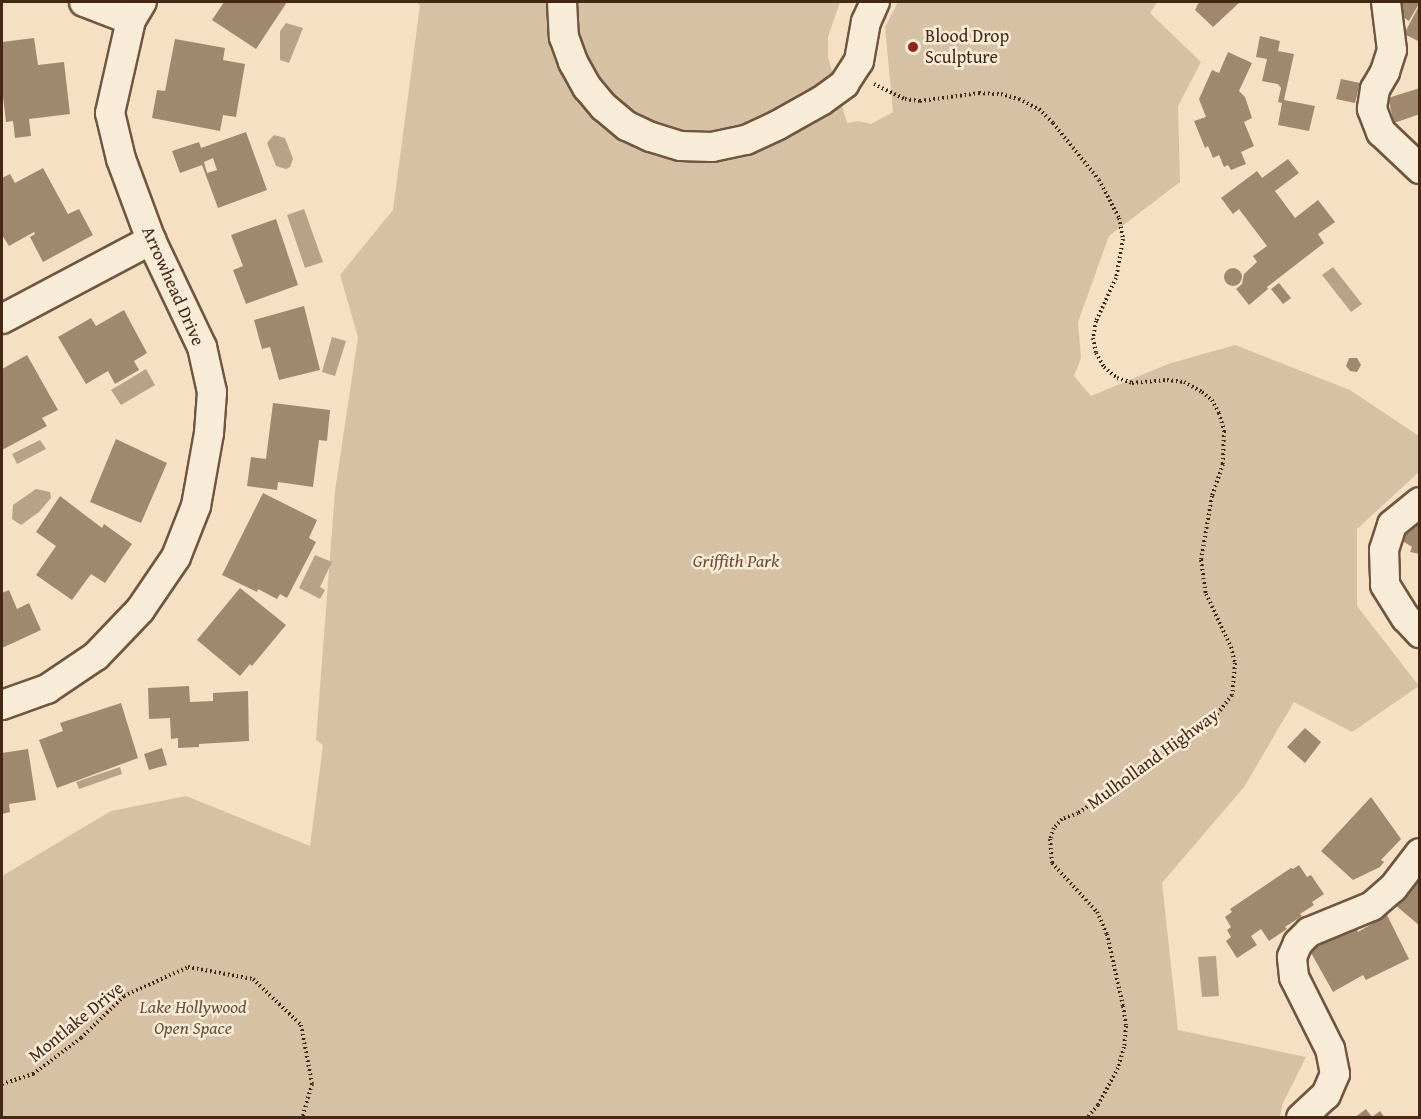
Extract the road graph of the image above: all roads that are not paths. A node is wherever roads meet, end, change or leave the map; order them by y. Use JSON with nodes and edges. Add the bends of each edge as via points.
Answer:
{"nodes":[{"id":1,"x":84,"y":2,"type":"edge"},
{"id":2,"x":562,"y":2,"type":"edge"},
{"id":3,"x":875,"y":2,"type":"edge"},
{"id":4,"x":1386,"y":2,"type":"edge"},
{"id":5,"x":137,"y":11,"type":"edge"},
{"id":6,"x":1419,"y":169,"type":"edge"},
{"id":7,"x":151,"y":240,"type":"junction"},
{"id":8,"x":2,"y":319,"type":"edge"},
{"id":9,"x":1419,"y":502,"type":"edge"},
{"id":10,"x":1419,"y":633,"type":"edge"},
{"id":11,"x":2,"y":705,"type":"edge"},
{"id":12,"x":1419,"y":852,"type":"edge"},
{"id":13,"x":1301,"y":1118,"type":"edge"}],
"edges":[{"from":1,"to":5,"type":"street"},
{"from":2,"to":3,"type":"street","via":[[564,37],[573,62],[586,87],[604,107],[627,126],[651,137],[681,146],[711,147],[746,140],[821,101],[844,84],[860,55],[866,22]]},
{"from":4,"to":6,"type":"street","via":[[1392,50],[1375,89],[1372,109],[1381,132]]},
{"from":5,"to":7,"type":"street","name":"Arrowhead Drive","via":[[110,113],[121,159]]},
{"from":7,"to":8,"type":"street"},
{"from":7,"to":11,"type":"street","name":"Arrowhead Drive","via":[[202,347],[212,392],[196,506],[176,557],[140,610],[96,656],[47,689]]},
{"from":9,"to":10,"type":"street","via":[[1392,525],[1384,550],[1385,585]]},
{"from":12,"to":13,"type":"street","via":[[1393,888],[1372,906],[1309,932],[1295,950],[1294,977],[1330,1049],[1335,1074],[1326,1095]]}]}
